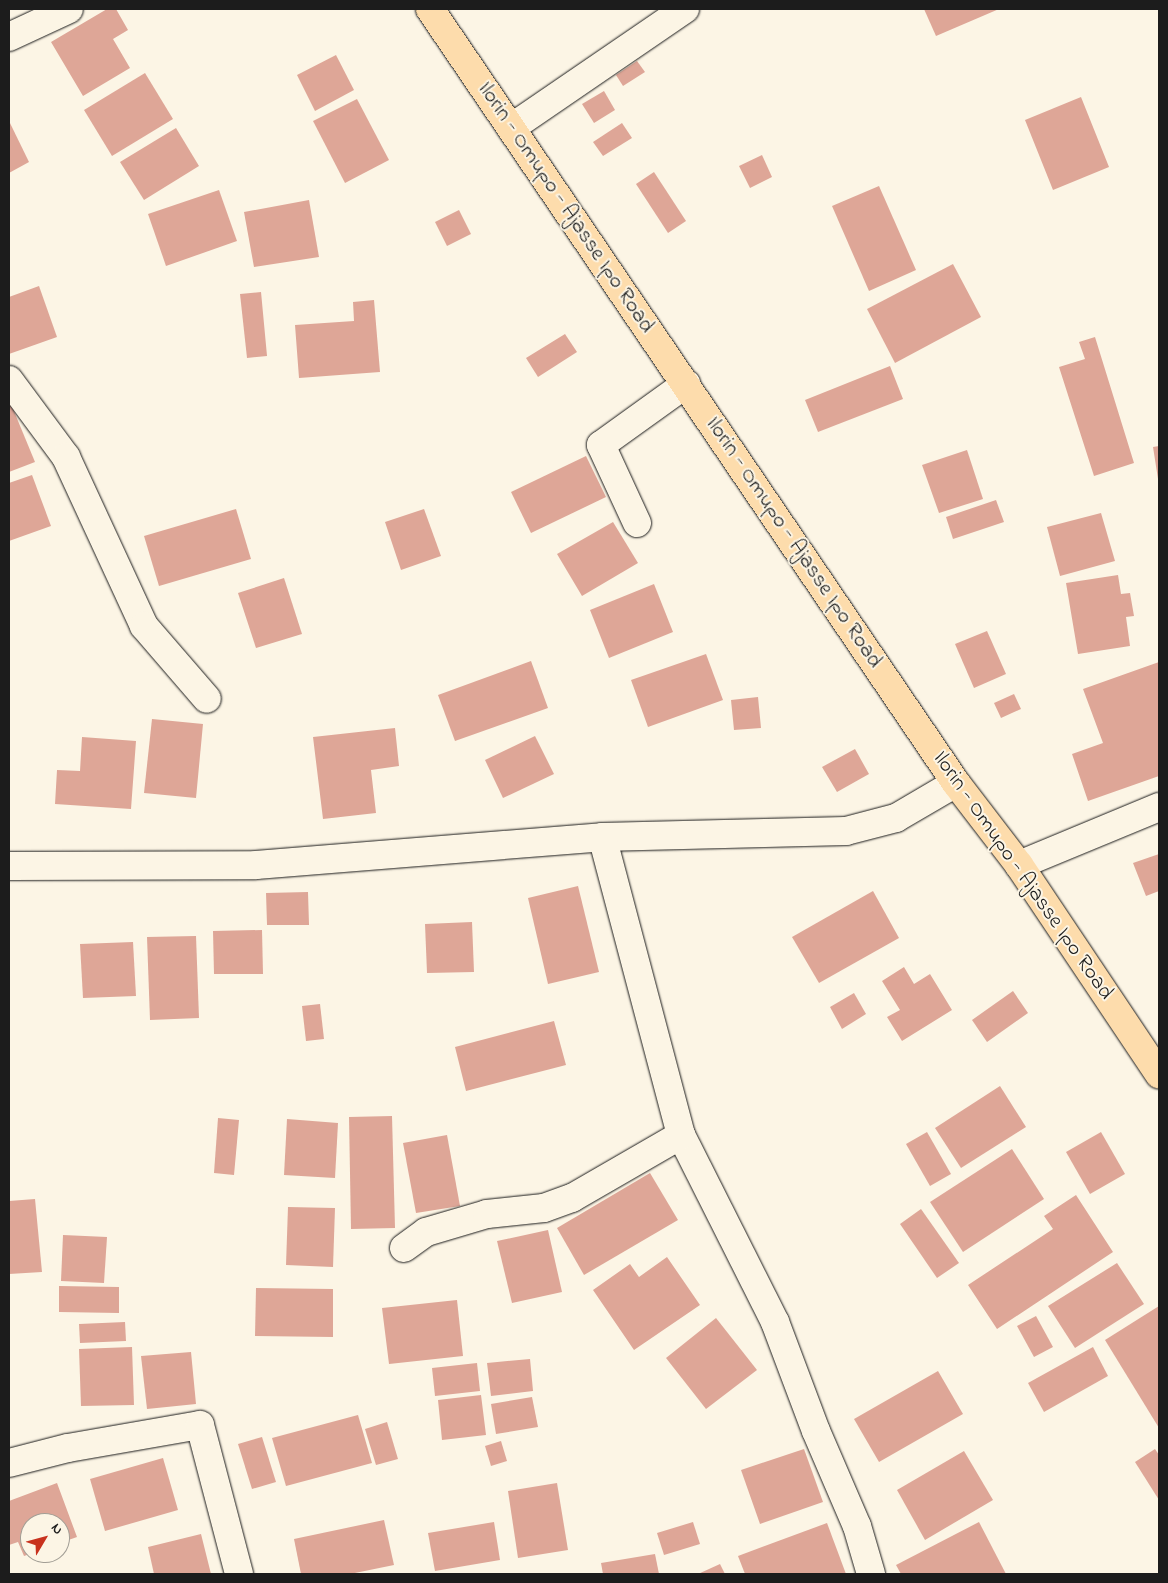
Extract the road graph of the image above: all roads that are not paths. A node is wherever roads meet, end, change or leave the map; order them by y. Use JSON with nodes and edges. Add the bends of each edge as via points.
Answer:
{"nodes":[{"id":1,"x":69,"y":9,"type":"edge"},
{"id":2,"x":430,"y":9,"type":"edge"},
{"id":3,"x":685,"y":9,"type":"edge"},
{"id":4,"x":9,"y":37,"type":"edge"},
{"id":5,"x":511,"y":128,"type":"junction"},
{"id":6,"x":10,"y":382,"type":"edge"},
{"id":7,"x":686,"y":384,"type":"junction"},
{"id":8,"x":637,"y":523,"type":"dead end"},
{"id":9,"x":207,"y":699,"type":"dead end"},
{"id":10,"x":956,"y":783,"type":"junction"},
{"id":11,"x":1159,"y":806,"type":"edge"},
{"id":12,"x":602,"y":837,"type":"junction"},
{"id":13,"x":1019,"y":865,"type":"junction"},
{"id":14,"x":9,"y":866,"type":"edge"},
{"id":15,"x":1159,"y":1074,"type":"edge"},
{"id":16,"x":681,"y":1135,"type":"junction"},
{"id":17,"x":404,"y":1248,"type":"dead end"},
{"id":18,"x":9,"y":1463,"type":"edge"},
{"id":19,"x":239,"y":1574,"type":"edge"},
{"id":20,"x":871,"y":1574,"type":"edge"}],
"edges":[{"from":1,"to":4,"type":"street"},
{"from":2,"to":5,"type":"highway","name":"Ilorin - Omupo - Ajasse Ipo Road"},
{"from":3,"to":5,"type":"street"},
{"from":5,"to":7,"type":"highway","name":"Ilorin - Omupo - Ajasse Ipo Road"},
{"from":6,"to":9,"type":"street","via":[[66,457],[144,626]]},
{"from":7,"to":8,"type":"street","via":[[601,444]]},
{"from":7,"to":10,"type":"highway","name":"Ilorin - Omupo - Ajasse Ipo Road"},
{"from":10,"to":12,"type":"street","via":[[896,818],[846,831]]},
{"from":10,"to":13,"type":"highway","name":"Ilorin - Omupo - Ajasse Ipo Road"},
{"from":11,"to":13,"type":"street"},
{"from":12,"to":14,"type":"street","via":[[256,865]]},
{"from":12,"to":16,"type":"street"},
{"from":13,"to":15,"type":"highway","name":"Ilorin - Omupo - Ajasse Ipo Road"},
{"from":16,"to":17,"type":"street","via":[[572,1198],[544,1208],[470,1219],[426,1232]]},
{"from":16,"to":20,"type":"street","via":[[775,1322],[816,1431],[857,1526]]},
{"from":18,"to":19,"type":"street","via":[[68,1448],[200,1425]]}]}
